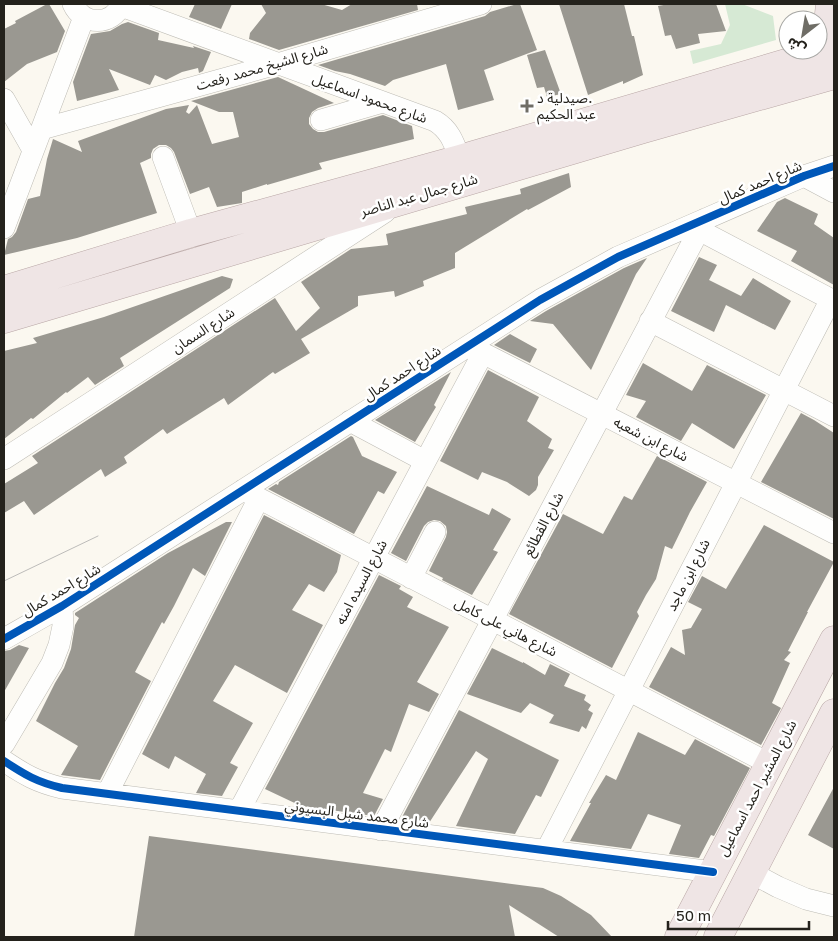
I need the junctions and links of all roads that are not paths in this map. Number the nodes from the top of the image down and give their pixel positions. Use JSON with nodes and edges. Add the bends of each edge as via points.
{"nodes":[{"id":1,"x":830,"y":4,"type":"edge"},
{"id":2,"x":121,"y":5,"type":"edge"},
{"id":3,"x":471,"y":5,"type":"edge"},
{"id":4,"x":79,"y":10,"type":"edge"},
{"id":5,"x":832,"y":58,"type":"edge"},
{"id":6,"x":277,"y":64,"type":"junction"},
{"id":7,"x":4,"y":99,"type":"edge"},
{"id":8,"x":383,"y":102,"type":"junction"},
{"id":9,"x":321,"y":120,"type":"dead end"},
{"id":10,"x":42,"y":128,"type":"junction"},
{"id":11,"x":34,"y":150,"type":"junction"},
{"id":12,"x":163,"y":157,"type":"dead end"},
{"id":13,"x":460,"y":159,"type":"junction"},
{"id":14,"x":834,"y":166,"type":"edge"},
{"id":15,"x":804,"y":176,"type":"junction"},
{"id":16,"x":834,"y":192,"type":"edge"},
{"id":17,"x":403,"y":200,"type":"junction"},
{"id":18,"x":702,"y":225,"type":"junction"},
{"id":19,"x":4,"y":228,"type":"edge"},
{"id":20,"x":191,"y":233,"type":"junction"},
{"id":21,"x":4,"y":290,"type":"edge"},
{"id":22,"x":832,"y":300,"type":"edge"},
{"id":23,"x":4,"y":318,"type":"edge"},
{"id":24,"x":650,"y":322,"type":"junction"},
{"id":25,"x":476,"y":349,"type":"junction"},
{"id":26,"x":784,"y":390,"type":"junction"},
{"id":27,"x":601,"y":414,"type":"junction"},
{"id":28,"x":834,"y":416,"type":"edge"},
{"id":29,"x":350,"y":421,"type":"junction"},
{"id":30,"x":4,"y":459,"type":"edge"},
{"id":31,"x":425,"y":461,"type":"junction"},
{"id":32,"x":736,"y":483,"type":"junction"},
{"id":33,"x":251,"y":494,"type":"junction"},
{"id":34,"x":436,"y":532,"type":"dead end"},
{"id":35,"x":834,"y":533,"type":"edge"},
{"id":36,"x":374,"y":558,"type":"junction"},
{"id":37,"x":412,"y":578,"type":"junction"},
{"id":38,"x":62,"y":606,"type":"junction"},
{"id":39,"x":492,"y":620,"type":"junction"},
{"id":40,"x":4,"y":639,"type":"edge"},
{"id":41,"x":834,"y":640,"type":"edge"},
{"id":42,"x":629,"y":691,"type":"junction"},
{"id":43,"x":834,"y":713,"type":"edge"},
{"id":44,"x":4,"y":744,"type":"edge"},
{"id":45,"x":4,"y":761,"type":"edge"},
{"id":46,"x":770,"y":764,"type":"junction"},
{"id":47,"x":107,"y":794,"type":"junction"},
{"id":48,"x":239,"y":811,"type":"junction"},
{"id":49,"x":381,"y":830,"type":"junction"},
{"id":50,"x":546,"y":851,"type":"junction"},
{"id":51,"x":713,"y":872,"type":"junction"},
{"id":52,"x":752,"y":873,"type":"junction"},
{"id":53,"x":834,"y":906,"type":"edge"},
{"id":54,"x":679,"y":937,"type":"edge"},
{"id":55,"x":718,"y":937,"type":"edge"}],
"edges":[{"from":1,"to":5,"type":"main road","via":[[828,24]]},
{"from":2,"to":4,"type":"street","via":[[112,17],[98,21],[91,20]]},
{"from":2,"to":6,"type":"street","name":"شارع محمود اسماعيل"},
{"from":3,"to":6,"type":"street","name":"شارع الشيخ محمد رفعت"},
{"from":4,"to":10,"type":"street"},
{"from":5,"to":13,"type":"main road","name":"شارع جمال عبد الناصر"},
{"from":5,"to":17,"type":"main road","name":"شارع جمال عبد الناصر","via":[[643,129]]},
{"from":6,"to":8,"type":"street","name":"شارع محمود اسماعيل"},
{"from":6,"to":10,"type":"street","name":"شارع الشيخ محمد رفعت"},
{"from":7,"to":11,"type":"street"},
{"from":8,"to":9,"type":"street"},
{"from":8,"to":13,"type":"street","name":"شارع محمود اسماعيل","via":[[442,125]]},
{"from":10,"to":11,"type":"street"},
{"from":11,"to":19,"type":"street"},
{"from":12,"to":20,"type":"street"},
{"from":13,"to":20,"type":"main road","name":"شارع جمال عبد الناصر"},
{"from":14,"to":15,"type":"street","name":"شارع احمد كمال"},
{"from":15,"to":16,"type":"street"},
{"from":15,"to":18,"type":"street","name":"شارع احمد كمال"},
{"from":17,"to":23,"type":"main road","name":"شارع جمال عبد الناصر"},
{"from":17,"to":30,"type":"street","name":"شارع السمان"},
{"from":18,"to":22,"type":"street"},
{"from":18,"to":24,"type":"street","name":"شارع القطائع"},
{"from":18,"to":25,"type":"street","name":"شارع احمد كمال","via":[[618,257],[540,300]]},
{"from":20,"to":21,"type":"main road","name":"شارع جمال عبد الناصر"},
{"from":22,"to":26,"type":"street","name":"شارع ابن ماجد"},
{"from":24,"to":26,"type":"street"},
{"from":24,"to":27,"type":"street","name":"شارع القطائع"},
{"from":25,"to":27,"type":"street","name":"شارع ابن شعبه"},
{"from":25,"to":29,"type":"street","name":"شارع احمد كمال"},
{"from":25,"to":31,"type":"street","name":"شارع السيده امنه"},
{"from":26,"to":28,"type":"street"},
{"from":26,"to":32,"type":"street","name":"شارع ابن ماجد"},
{"from":27,"to":32,"type":"street","name":"شارع ابن شعبه"},
{"from":27,"to":39,"type":"street","name":"شارع القطائع"},
{"from":29,"to":31,"type":"street"},
{"from":29,"to":33,"type":"street","name":"شارع احمد كمال"},
{"from":31,"to":36,"type":"street","name":"شارع السيده امنه"},
{"from":32,"to":35,"type":"street","name":"شارع ابن شعبه"},
{"from":32,"to":42,"type":"street","name":"شارع ابن ماجد"},
{"from":33,"to":36,"type":"street","name":"شارع هاني على كامل"},
{"from":33,"to":38,"type":"street","name":"شارع احمد كمال"},
{"from":33,"to":47,"type":"street"},
{"from":34,"to":37,"type":"street"},
{"from":36,"to":37,"type":"street","name":"شارع هاني على كامل"},
{"from":36,"to":48,"type":"street","name":"شارع السيده امنه"},
{"from":37,"to":39,"type":"street","name":"شارع هاني على كامل"},
{"from":38,"to":40,"type":"street","name":"شارع احمد كمال"},
{"from":38,"to":44,"type":"street","via":[[63,626],[52,663]]},
{"from":39,"to":42,"type":"street","name":"شارع هاني على كامل"},
{"from":39,"to":49,"type":"street","name":"شارع القطائع"},
{"from":41,"to":46,"type":"main road","name":"شارع المشير احمد اسماعيل"},
{"from":42,"to":46,"type":"street","name":"شارع هاني على كامل"},
{"from":42,"to":50,"type":"street","name":"شارع ابن ماجد"},
{"from":43,"to":52,"type":"main road"},
{"from":45,"to":47,"type":"street","name":"شارع محمد شبل البسيوني","via":[[44,784]]},
{"from":46,"to":51,"type":"main road","name":"شارع المشير احمد اسماعيل"},
{"from":47,"to":48,"type":"street","name":"شارع محمد شبل البسيوني"},
{"from":48,"to":49,"type":"street","name":"شارع محمد شبل البسيوني"},
{"from":49,"to":50,"type":"street","name":"شارع محمد شبل البسيوني"},
{"from":50,"to":51,"type":"street","name":"شارع محمد شبل البسيوني"},
{"from":51,"to":54,"type":"main road","name":"شارع المشير احمد اسماعيل"},
{"from":52,"to":53,"type":"street","via":[[796,895]]},
{"from":52,"to":55,"type":"main road"}]}
